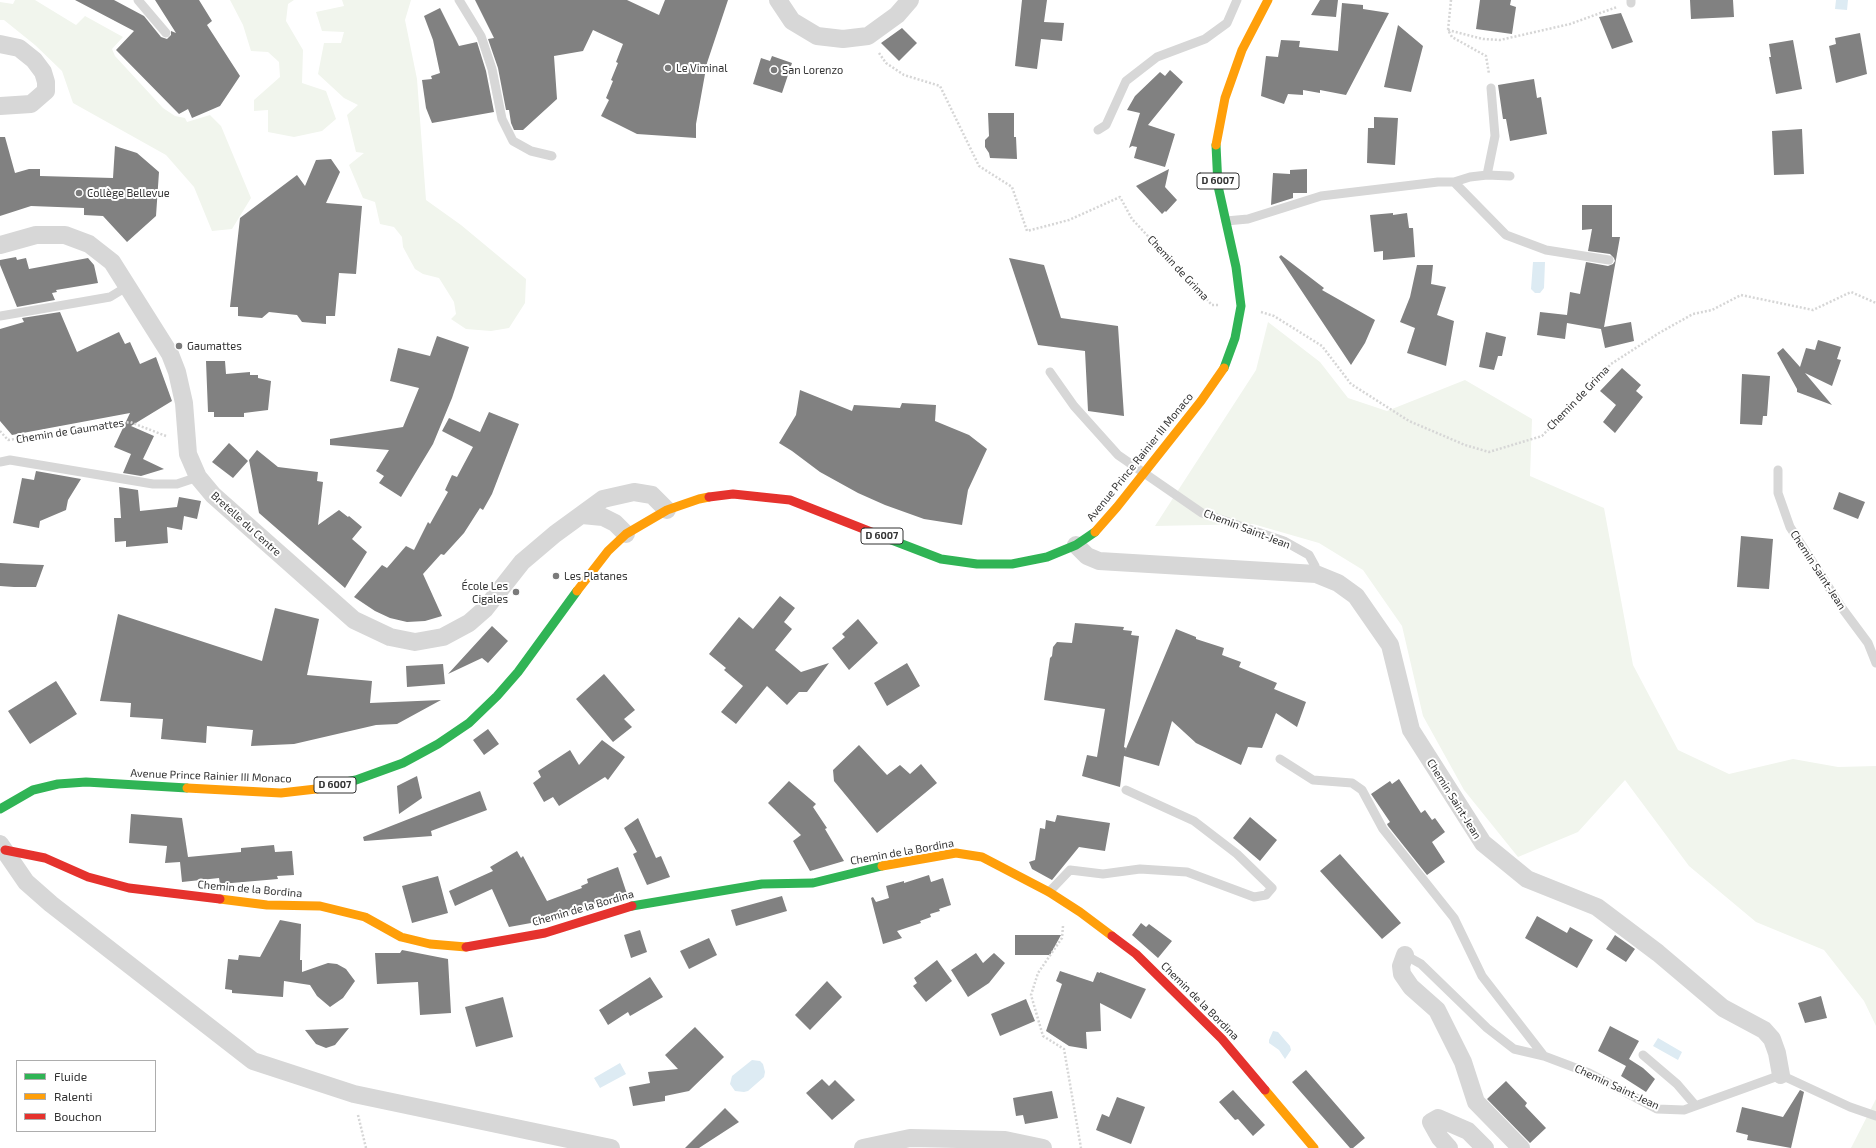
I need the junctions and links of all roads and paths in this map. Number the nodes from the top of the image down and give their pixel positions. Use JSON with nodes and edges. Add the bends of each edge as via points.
{"nodes":[{"id":1,"x":138,"y":0,"type":"edge"},
{"id":2,"x":459,"y":0,"type":"edge"},
{"id":3,"x":778,"y":0,"type":"edge"},
{"id":4,"x":910,"y":0,"type":"edge"},
{"id":5,"x":1237,"y":0,"type":"edge"},
{"id":6,"x":1268,"y":0,"type":"edge"},
{"id":7,"x":1451,"y":0,"type":"edge"},
{"id":8,"x":1631,"y":1,"type":"edge"},
{"id":9,"x":1448,"y":30,"type":"junction"},
{"id":10,"x":166,"y":33,"type":"dead end"},
{"id":11,"x":868,"y":36,"type":"junction"},
{"id":12,"x":0,"y":44,"type":"edge"},
{"id":13,"x":1491,"y":88,"type":"joint"},
{"id":14,"x":0,"y":106,"type":"edge"},
{"id":15,"x":1098,"y":130,"type":"dead end"},
{"id":16,"x":552,"y":156,"type":"dead end"},
{"id":17,"x":1487,"y":175,"type":"junction"},
{"id":18,"x":1510,"y":176,"type":"dead end"},
{"id":19,"x":1454,"y":182,"type":"junction"},
{"id":20,"x":1226,"y":221,"type":"junction"},
{"id":21,"x":0,"y":246,"type":"edge"},
{"id":22,"x":1609,"y":260,"type":"dead end"},
{"id":23,"x":128,"y":286,"type":"junction"},
{"id":24,"x":1876,"y":303,"type":"edge"},
{"id":25,"x":1241,"y":306,"type":"junction"},
{"id":26,"x":0,"y":316,"type":"edge"},
{"id":27,"x":1050,"y":372,"type":"dead end"},
{"id":28,"x":0,"y":431,"type":"edge"},
{"id":29,"x":187,"y":445,"type":"junction"},
{"id":30,"x":0,"y":462,"type":"edge"},
{"id":31,"x":1778,"y":470,"type":"dead end"},
{"id":32,"x":198,"y":477,"type":"junction"},
{"id":33,"x":667,"y":510,"type":"junction"},
{"id":34,"x":582,"y":516,"type":"junction"},
{"id":35,"x":626,"y":534,"type":"junction"},
{"id":36,"x":1076,"y":545,"type":"junction"},
{"id":37,"x":1316,"y":574,"type":"junction"},
{"id":38,"x":1876,"y":663,"type":"edge"},
{"id":39,"x":1280,"y":759,"type":"dead end"},
{"id":40,"x":1126,"y":790,"type":"dead end"},
{"id":41,"x":0,"y":810,"type":"edge"},
{"id":42,"x":2,"y":847,"type":"edge"},
{"id":43,"x":1049,"y":892,"type":"junction"},
{"id":44,"x":1059,"y":900,"type":"junction"},
{"id":45,"x":1405,"y":955,"type":"joint"},
{"id":46,"x":1643,"y":1055,"type":"dead end"},
{"id":47,"x":1544,"y":1056,"type":"junction"},
{"id":48,"x":1781,"y":1075,"type":"junction"},
{"id":49,"x":354,"y":1094,"type":"junction"},
{"id":50,"x":1695,"y":1105,"type":"junction"},
{"id":51,"x":1876,"y":1116,"type":"edge"},
{"id":52,"x":366,"y":1148,"type":"edge"},
{"id":53,"x":611,"y":1148,"type":"edge"},
{"id":54,"x":863,"y":1148,"type":"edge"},
{"id":55,"x":1043,"y":1148,"type":"edge"},
{"id":56,"x":1081,"y":1148,"type":"edge"},
{"id":57,"x":1314,"y":1148,"type":"edge"},
{"id":58,"x":1449,"y":1148,"type":"edge"},
{"id":59,"x":1485,"y":1148,"type":"edge"},
{"id":60,"x":1521,"y":1148,"type":"edge"}],
"edges":[{"from":1,"to":10,"type":"lane"},
{"from":2,"to":16,"type":"lane","via":[[481,36],[492,69],[502,119],[514,141],[531,151]]},
{"from":3,"to":11,"type":"street","via":[[792,21],[817,36],[843,39]]},
{"from":4,"to":11,"type":"street","via":[[897,14]]},
{"from":5,"to":15,"type":"lane","via":[[1227,23],[1206,39],[1157,57],[1126,81],[1106,125]]},
{"from":6,"to":20,"type":"main road","name":"Avenue Prince Rainier III Monaco","number":"D 6007","via":[[1242,50],[1225,98],[1216,141],[1218,186]]},
{"from":7,"to":9,"type":"path"},
{"from":8,"to":9,"type":"path","via":[[1570,24],[1500,40],[1483,39]]},
{"from":9,"to":13,"type":"path","via":[[1452,38],[1486,56]]},
{"from":11,"to":25,"type":"path","name":"Chemin de Grima","via":[[886,63],[904,76],[940,86],[979,166],[1012,187],[1027,230],[1069,220],[1120,197],[1132,219],[1212,305]]},
{"from":12,"to":14,"type":"street","via":[[19,48],[34,60],[43,72],[46,82],[46,91],[31,104]]},
{"from":13,"to":17,"type":"lane","via":[[1495,136]]},
{"from":17,"to":18,"type":"lane"},
{"from":17,"to":19,"type":"lane"},
{"from":19,"to":20,"type":"lane","via":[[1321,196],[1248,219]]},
{"from":19,"to":22,"type":"lane","via":[[1506,235],[1546,250]]},
{"from":20,"to":25,"type":"main road","name":"Avenue Prince Rainier III Monaco","number":"D 6007"},
{"from":21,"to":23,"type":"street","name":"Bretelle du Centre","via":[[36,235],[65,235],[89,244],[112,262]]},
{"from":23,"to":26,"type":"lane","via":[[110,297]]},
{"from":23,"to":29,"type":"street","name":"Bretelle du Centre","via":[[170,354],[177,372],[184,403]]},
{"from":24,"to":25,"type":"path","name":"Chemin de Grima","via":[[1851,292],[1813,310],[1741,295],[1712,310],[1693,314],[1611,364],[1542,436],[1489,452],[1465,445],[1409,421],[1351,384],[1322,346],[1274,316]]},
{"from":25,"to":36,"type":"main road","name":"Avenue Prince Rainier III Monaco","number":"D 6007","bridge":true,"via":[[1236,338],[1224,368],[1117,507],[1095,532]]},
{"from":27,"to":37,"type":"lane","name":"Chemin Saint-Jean","via":[[1074,406],[1118,454],[1202,513],[1284,541],[1309,554]]},
{"from":28,"to":29,"type":"path","name":"Chemin de Gaumattes","via":[[8,440],[130,422]]},
{"from":29,"to":32,"type":"street","name":"Bretelle du Centre"},
{"from":30,"to":32,"type":"lane","via":[[10,460],[153,484],[177,484]]},
{"from":31,"to":38,"type":"lane","name":"Chemin Saint-Jean","via":[[1778,493],[1790,527],[1842,608],[1868,643]]},
{"from":32,"to":34,"type":"street","name":"Bretelle du Centre","via":[[212,495],[354,620],[390,637],[415,642],[443,637],[469,623],[485,609],[522,562],[555,534]]},
{"from":33,"to":34,"type":"street","name":"Bretelle du Centre","via":[[652,496],[634,492],[603,499]]},
{"from":33,"to":35,"type":"main road","name":"Avenue Prince Rainier III Monaco","number":"D 6007"},
{"from":33,"to":36,"type":"main road","name":"Avenue Prince Rainier III Monaco","number":"D 6007","via":[[699,499],[733,494],[790,500],[942,559],[977,564],[1012,564],[1047,557]]},
{"from":34,"to":35,"type":"street","via":[[603,517],[615,523]]},
{"from":35,"to":41,"type":"main road","name":"Avenue Prince Rainier III Monaco","number":"D 6007","via":[[590,573],[518,672],[497,696],[468,723],[438,744],[403,763],[356,780],[316,789],[281,793],[86,782],[58,784],[33,790]]},
{"from":36,"to":37,"type":"street","name":"Chemin Saint-Jean","via":[[1087,556],[1099,561]]},
{"from":37,"to":48,"type":"street","name":"Chemin Saint-Jean","via":[[1338,583],[1356,596],[1390,646],[1411,730],[1483,843],[1527,879],[1597,907],[1658,953],[1723,1008],[1764,1030],[1772,1040],[1777,1053]]},
{"from":39,"to":47,"type":"lane","via":[[1313,780],[1352,783],[1362,790],[1383,829],[1454,918],[1482,976]]},
{"from":40,"to":43,"type":"lane","via":[[1194,821],[1237,854],[1272,888],[1266,895],[1254,897],[1187,872],[1140,870],[1103,874],[1070,870]]},
{"from":42,"to":43,"type":"main road","name":"Chemin de la Bordina","via":[[45,858],[88,877],[129,888],[267,905],[320,906],[365,917],[402,937],[462,948],[545,933],[623,908],[660,900],[762,884],[813,883],[874,867],[956,852],[982,857]]},
{"from":42,"to":49,"type":"street","via":[[26,882],[51,904],[253,1061]]},
{"from":43,"to":44,"type":"main road","name":"Chemin de la Bordina"},
{"from":44,"to":56,"type":"path","via":[[1057,908],[1064,921],[1062,938],[1038,972],[1031,995],[1043,1036],[1064,1049]]},
{"from":44,"to":57,"type":"main road","name":"Chemin de la Bordina","via":[[1080,912],[1142,960],[1222,1038]]},
{"from":45,"to":47,"type":"lane","name":"Chemin Saint-Jean","via":[[1421,964],[1487,1028],[1514,1049]]},
{"from":45,"to":60,"type":"street","name":"Chemin Saint-Jean","via":[[1400,966],[1402,974],[1410,987],[1437,1010],[1463,1062],[1476,1102]]},
{"from":46,"to":50,"type":"lane","via":[[1677,1084]]},
{"from":47,"to":50,"type":"lane","name":"Chemin Saint-Jean","via":[[1589,1073],[1657,1109],[1684,1110]]},
{"from":48,"to":50,"type":"lane","name":"Chemin Saint-Jean"},
{"from":48,"to":51,"type":"lane","via":[[1850,1107]]},
{"from":49,"to":52,"type":"path"},
{"from":49,"to":53,"type":"street"},
{"from":54,"to":55,"type":"street","via":[[910,1138],[1005,1140]]},
{"from":58,"to":59,"type":"street","via":[[1431,1122],[1438,1118],[1468,1131]]}]}
